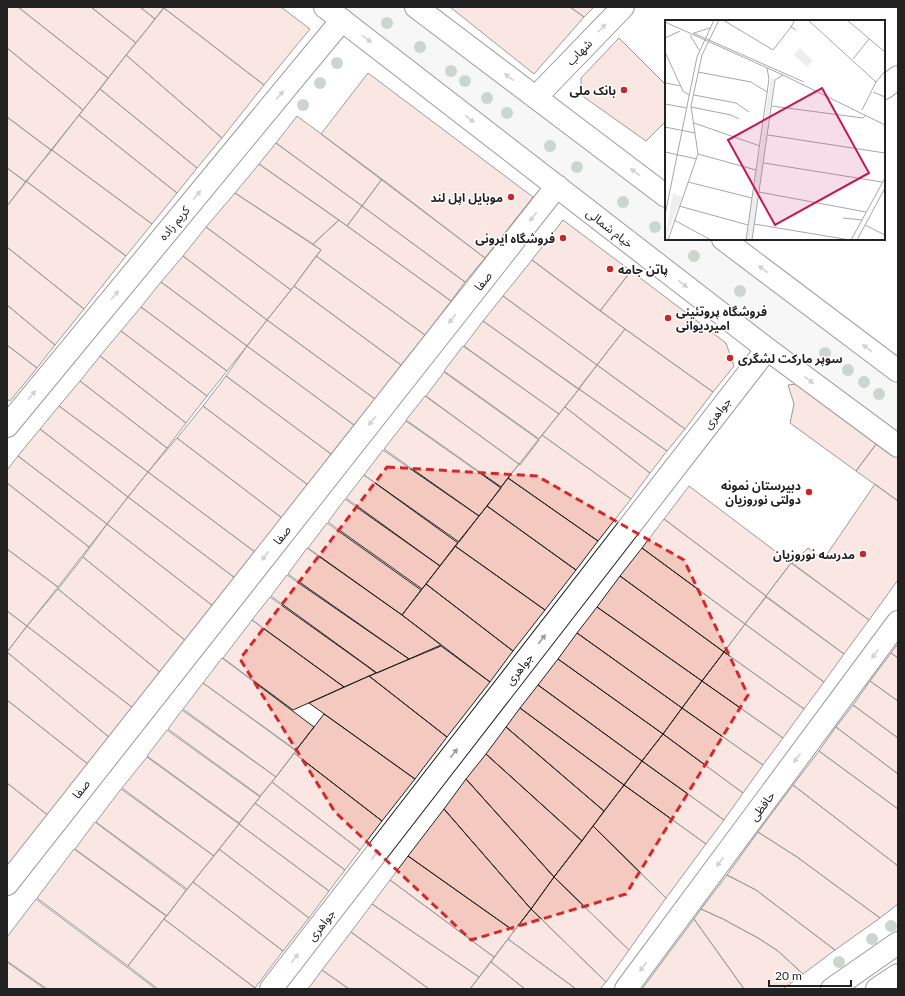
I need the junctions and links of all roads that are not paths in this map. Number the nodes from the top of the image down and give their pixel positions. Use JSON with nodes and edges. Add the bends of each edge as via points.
{"nodes":[{"id":1,"x":325,"y":7,"type":"edge"},
{"id":2,"x":416,"y":7,"type":"edge"},
{"id":3,"x":623,"y":7,"type":"edge"},
{"id":4,"x":342,"y":20,"type":"junction"},
{"id":5,"x":898,"y":77,"type":"edge"},
{"id":6,"x":885,"y":87,"type":"edge"},
{"id":7,"x":536,"y":97,"type":"junction"},
{"id":8,"x":557,"y":186,"type":"junction"},
{"id":9,"x":665,"y":195,"type":"edge"},
{"id":10,"x":724,"y":240,"type":"edge"},
{"id":11,"x":767,"y":349,"type":"junction"},
{"id":12,"x":898,"y":371,"type":"edge"},
{"id":13,"x":7,"y":426,"type":"edge"},
{"id":14,"x":898,"y":446,"type":"edge"},
{"id":15,"x":898,"y":622,"type":"edge"},
{"id":16,"x":7,"y":884,"type":"edge"},
{"id":17,"x":898,"y":943,"type":"edge"},
{"id":18,"x":898,"y":975,"type":"edge"},
{"id":19,"x":271,"y":989,"type":"edge"},
{"id":20,"x":626,"y":989,"type":"edge"},
{"id":21,"x":832,"y":989,"type":"edge"},
{"id":22,"x":877,"y":989,"type":"edge"}],
"edges":[{"from":1,"to":4,"type":"street","name":"خیام شمالی"},
{"from":7,"to":2,"type":"street","one_way":true},
{"from":7,"to":3,"type":"street","name":"شهاب","one_way":true},
{"from":4,"to":8,"type":"street","name":"خیام شمالی","one_way":true},
{"from":13,"to":4,"type":"street","name":"کریم زاده","one_way":true},
{"from":5,"to":6,"type":"street"},
{"from":9,"to":7,"type":"street","one_way":true},
{"from":8,"to":11,"type":"street","name":"خیام شمالی","one_way":true},
{"from":8,"to":16,"type":"street","name":"صفا","one_way":true},
{"from":12,"to":10,"type":"street","one_way":true},
{"from":11,"to":14,"type":"street","name":"خیام شمالی","one_way":true},
{"from":19,"to":11,"type":"street","name":"جواهری","one_way":true},
{"from":15,"to":20,"type":"street","name":"حافظی","one_way":true},
{"from":17,"to":21,"type":"street"},
{"from":18,"to":22,"type":"street"}]}
